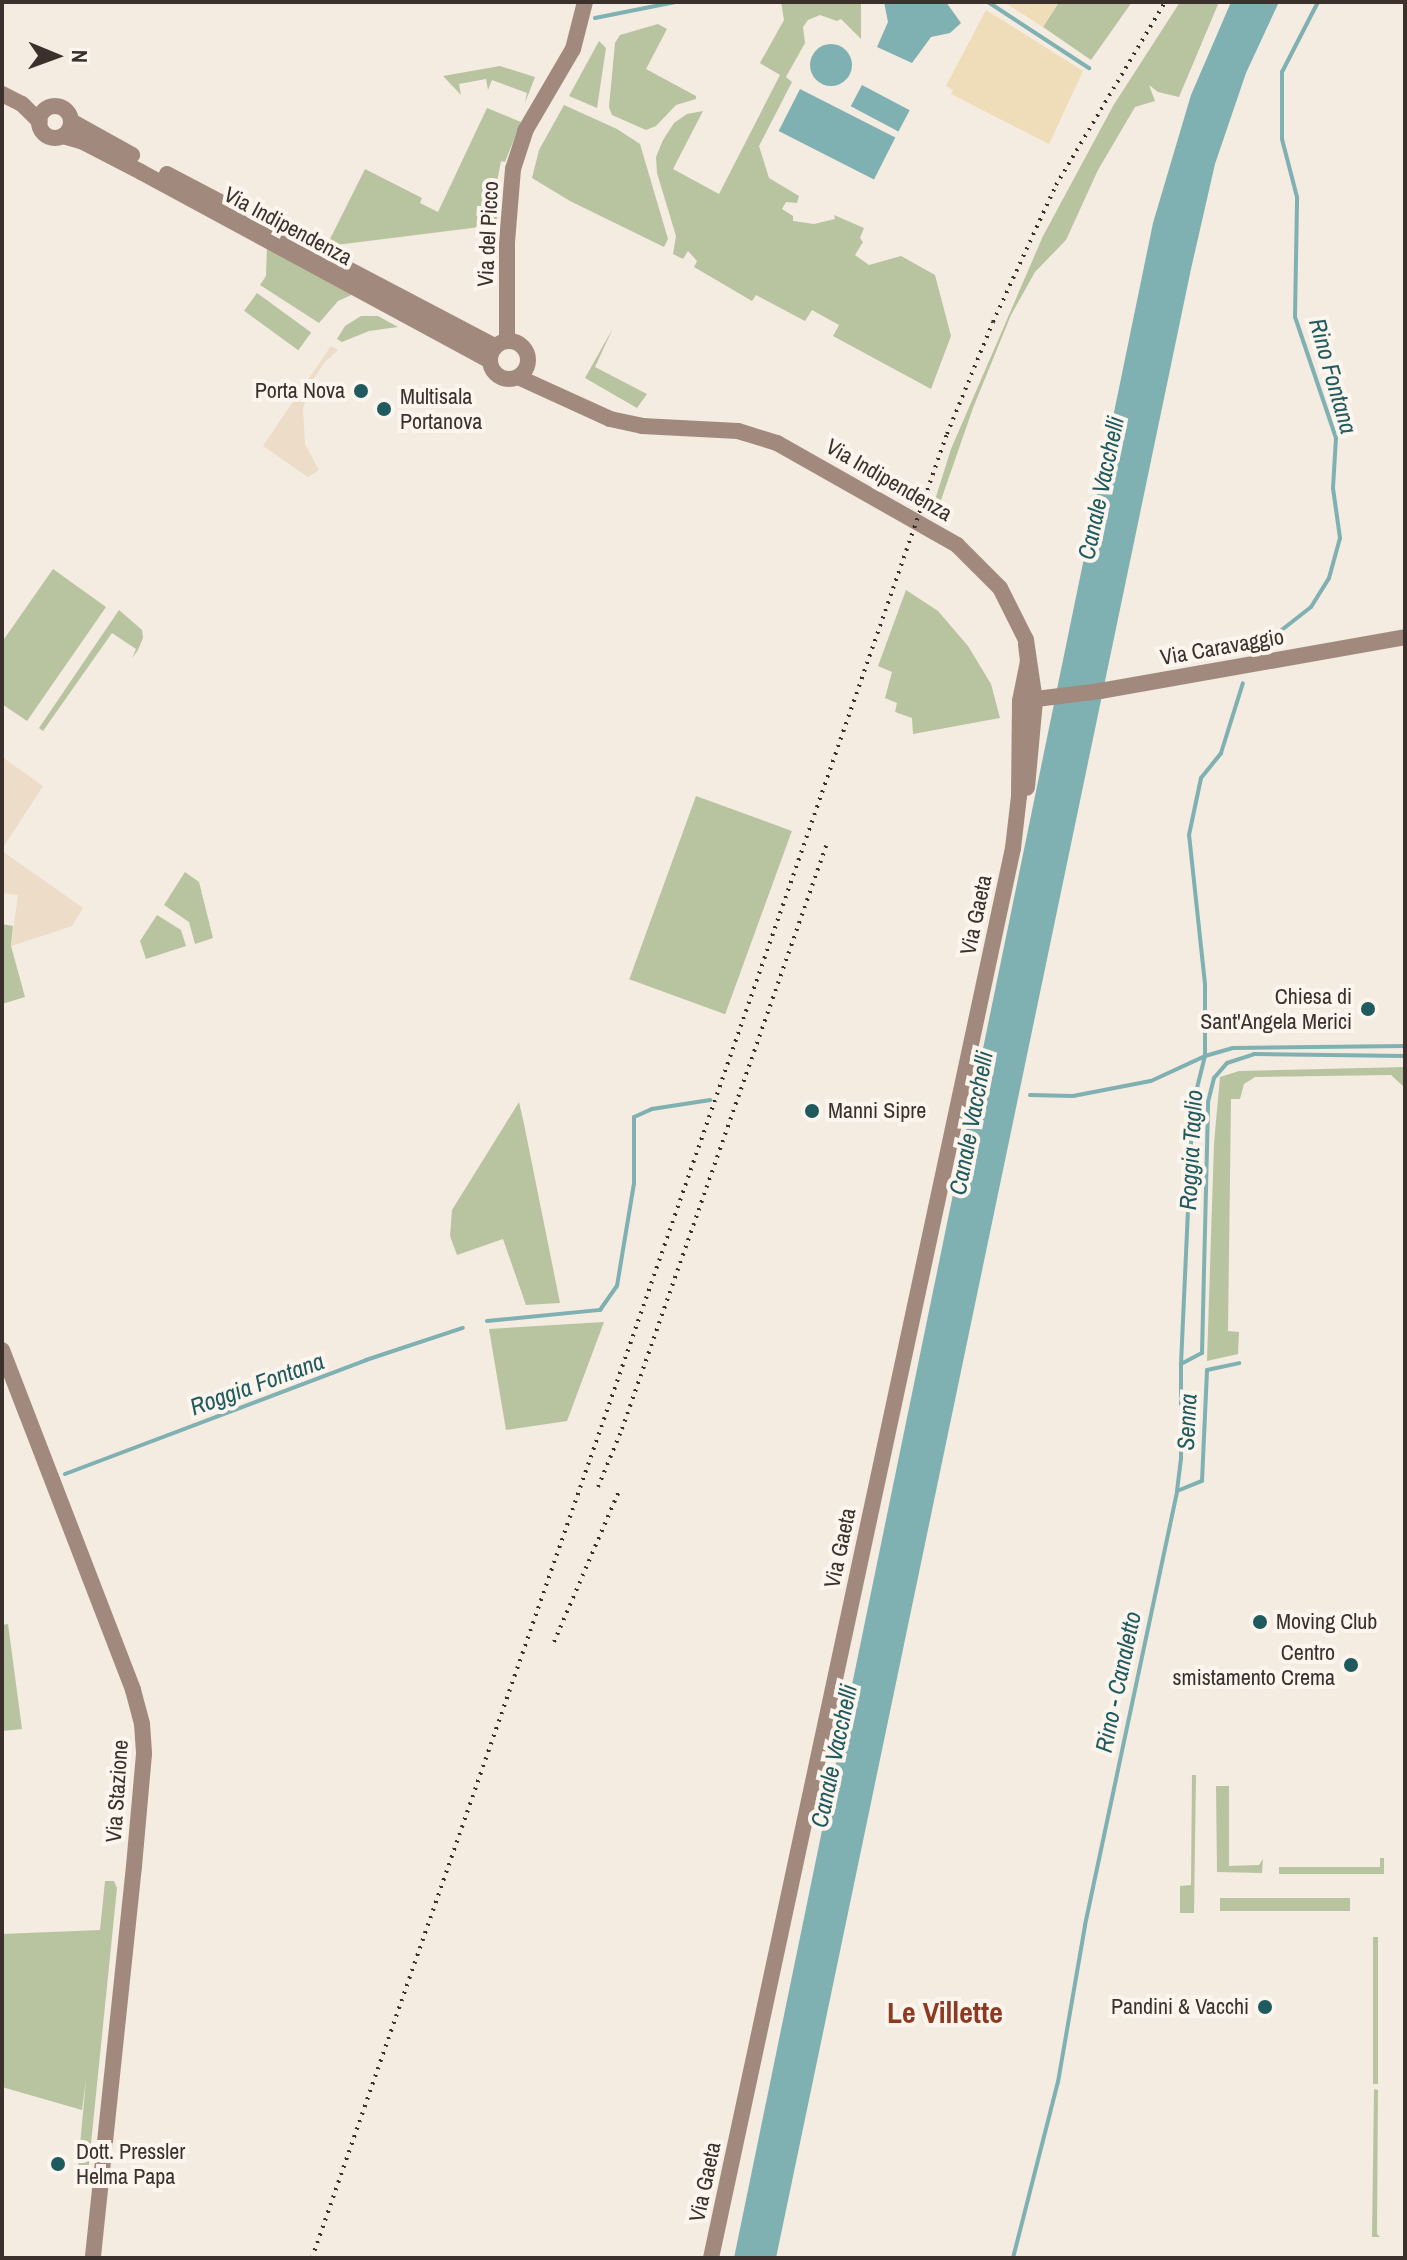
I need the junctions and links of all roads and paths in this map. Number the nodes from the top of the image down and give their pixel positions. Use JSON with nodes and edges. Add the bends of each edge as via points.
{"nodes":[{"id":1,"x":585,"y":2,"type":"edge"},
{"id":2,"x":2,"y":94,"type":"edge"},
{"id":3,"x":44,"y":115,"type":"junction"},
{"id":4,"x":67,"y":128,"type":"junction"},
{"id":5,"x":497,"y":349,"type":"junction"},
{"id":6,"x":528,"y":358,"type":"junction"},
{"id":7,"x":518,"y":377,"type":"junction"},
{"id":8,"x":631,"y":424,"type":"junction"},
{"id":9,"x":1405,"y":637,"type":"edge"},
{"id":10,"x":1035,"y":699,"type":"junction"},
{"id":11,"x":1013,"y":848,"type":"junction"},
{"id":12,"x":2,"y":1350,"type":"edge"},
{"id":13,"x":93,"y":2258,"type":"edge"},
{"id":14,"x":711,"y":2258,"type":"edge"}],
"edges":[{"from":1,"to":5,"type":"main road","name":"Via del Picco","via":[[573,49],[525,131],[513,169]]},
{"from":2,"to":3,"type":"main road"},
{"from":3,"to":4,"type":"main road","via":[[48,136]]},
{"from":3,"to":4,"type":"main road","via":[[61,106]]},
{"from":4,"to":5,"type":"main road","name":"Via Indipendenza"},
{"from":5,"to":6,"type":"main road","via":[[519,343]]},
{"from":5,"to":7,"type":"main road","via":[[497,376]]},
{"from":6,"to":7,"type":"main road"},
{"from":6,"to":8,"type":"main road","name":"Via Indipendenza","via":[[542,374]]},
{"from":7,"to":8,"type":"main road","name":"Via Indipendenza"},
{"from":8,"to":10,"type":"main road","name":"Via Indipendenza","via":[[738,431],[795,451],[943,536],[1000,588],[1020,623]]},
{"from":9,"to":10,"type":"main road","name":"Via Caravaggio"},
{"from":10,"to":11,"type":"main road","name":"Via Gaeta"},
{"from":10,"to":11,"type":"main road","name":"Via Gaeta","via":[[1028,784]]},
{"from":11,"to":14,"type":"main road","name":"Via Gaeta"},
{"from":12,"to":13,"type":"main road","name":"Via Stazione","via":[[142,1724],[134,1866]]}]}
